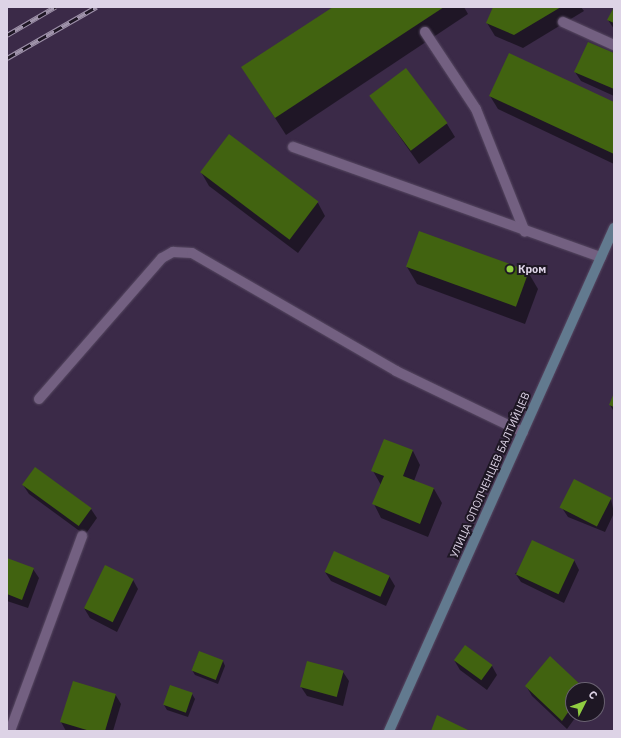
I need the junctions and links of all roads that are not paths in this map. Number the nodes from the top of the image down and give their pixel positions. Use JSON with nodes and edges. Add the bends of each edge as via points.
{"nodes":[{"id":1,"x":563,"y":22,"type":"dead end"},
{"id":2,"x":425,"y":32,"type":"dead end"},
{"id":3,"x":614,"y":45,"type":"edge"},
{"id":4,"x":293,"y":147,"type":"dead end"},
{"id":5,"x":614,"y":228,"type":"edge"},
{"id":6,"x":525,"y":232,"type":"junction"},
{"id":7,"x":601,"y":257,"type":"junction"},
{"id":8,"x":39,"y":399,"type":"dead end"},
{"id":9,"x":523,"y":432,"type":"junction"},
{"id":10,"x":82,"y":536,"type":"dead end"},
{"id":11,"x":10,"y":731,"type":"edge"},
{"id":12,"x":389,"y":731,"type":"edge"}],
"edges":[{"from":1,"to":3,"type":"street"},
{"from":2,"to":6,"type":"street","via":[[476,110]]},
{"from":4,"to":6,"type":"street"},
{"from":5,"to":7,"type":"main road","name":"УЛИЦА ОПОЛЧЕНЦЕВ БАЛТИЙЦЕВ"},
{"from":6,"to":7,"type":"street"},
{"from":7,"to":9,"type":"main road","name":"УЛИЦА ОПОЛЧЕНЦЕВ БАЛТИЙЦЕВ"},
{"from":8,"to":9,"type":"street","via":[[162,258],[173,252],[192,253],[396,371]]},
{"from":9,"to":12,"type":"main road","name":"УЛИЦА ОПОЛЧЕНЦЕВ БАЛТИЙЦЕВ"},
{"from":10,"to":11,"type":"street"}]}
